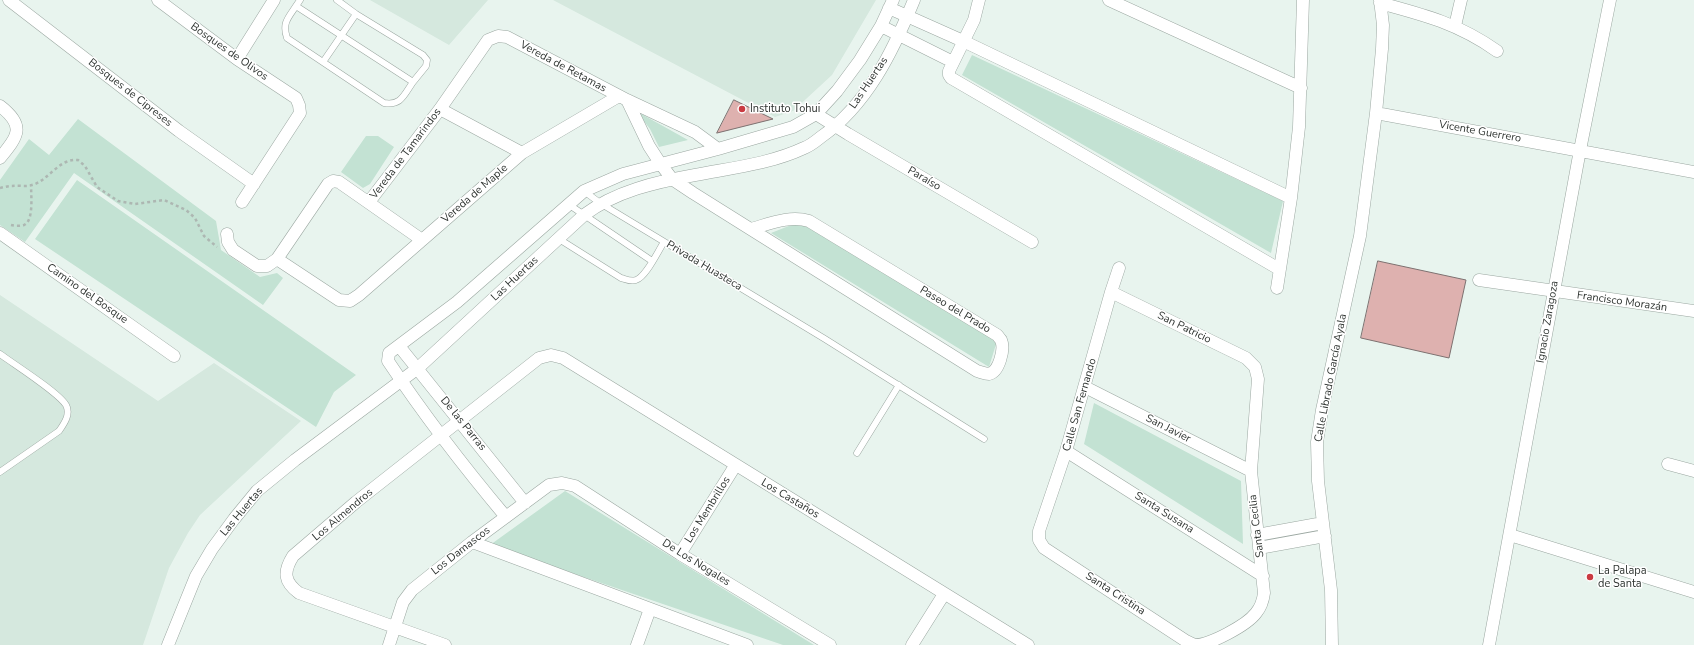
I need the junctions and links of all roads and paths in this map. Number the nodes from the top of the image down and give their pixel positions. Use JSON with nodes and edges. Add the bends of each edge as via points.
{"nodes":[{"id":1,"x":159,"y":0,"type":"edge"},
{"id":2,"x":274,"y":0,"type":"edge"},
{"id":3,"x":300,"y":0,"type":"edge"},
{"id":4,"x":337,"y":0,"type":"edge"},
{"id":5,"x":914,"y":0,"type":"edge"},
{"id":6,"x":980,"y":0,"type":"edge"},
{"id":7,"x":1109,"y":0,"type":"edge"},
{"id":8,"x":1303,"y":0,"type":"edge"},
{"id":9,"x":1461,"y":0,"type":"edge"},
{"id":10,"x":1610,"y":0,"type":"edge"},
{"id":11,"x":13,"y":1,"type":"edge"},
{"id":12,"x":1380,"y":1,"type":"edge"},
{"id":13,"x":891,"y":4,"type":"edge"},
{"id":14,"x":296,"y":6,"type":"junction"},
{"id":15,"x":356,"y":14,"type":"junction"},
{"id":16,"x":907,"y":16,"type":"junction"},
{"id":17,"x":881,"y":26,"type":"junction"},
{"id":18,"x":1455,"y":26,"type":"junction"},
{"id":19,"x":342,"y":35,"type":"junction"},
{"id":20,"x":498,"y":36,"type":"joint"},
{"id":21,"x":898,"y":36,"type":"junction"},
{"id":22,"x":963,"y":41,"type":"junction"},
{"id":23,"x":1497,"y":51,"type":"dead end"},
{"id":24,"x":237,"y":59,"type":"junction"},
{"id":25,"x":323,"y":62,"type":"junction"},
{"id":26,"x":953,"y":62,"type":"junction"},
{"id":27,"x":413,"y":82,"type":"junction"},
{"id":28,"x":1301,"y":88,"type":"junction"},
{"id":29,"x":623,"y":98,"type":"junction"},
{"id":30,"x":0,"y":106,"type":"edge"},
{"id":31,"x":440,"y":109,"type":"junction"},
{"id":32,"x":1376,"y":113,"type":"junction"},
{"id":33,"x":816,"y":114,"type":"junction"},
{"id":34,"x":836,"y":127,"type":"junction"},
{"id":35,"x":718,"y":149,"type":"junction"},
{"id":36,"x":1580,"y":150,"type":"junction"},
{"id":37,"x":522,"y":153,"type":"junction"},
{"id":38,"x":0,"y":158,"type":"edge"},
{"id":39,"x":660,"y":163,"type":"junction"},
{"id":40,"x":1694,"y":172,"type":"edge"},
{"id":41,"x":672,"y":179,"type":"junction"},
{"id":42,"x":254,"y":184,"type":"junction"},
{"id":43,"x":31,"y":185,"type":"junction"},
{"id":44,"x":0,"y":188,"type":"edge"},
{"id":45,"x":584,"y":191,"type":"junction"},
{"id":46,"x":1291,"y":198,"type":"junction"},
{"id":47,"x":242,"y":202,"type":"dead end"},
{"id":48,"x":369,"y":202,"type":"junction"},
{"id":49,"x":600,"y":203,"type":"junction"},
{"id":50,"x":568,"y":204,"type":"junction"},
{"id":51,"x":584,"y":215,"type":"junction"},
{"id":52,"x":3,"y":229,"type":"edge"},
{"id":53,"x":751,"y":229,"type":"junction"},
{"id":54,"x":227,"y":234,"type":"dead end"},
{"id":55,"x":559,"y":238,"type":"junction"},
{"id":56,"x":422,"y":240,"type":"junction"},
{"id":57,"x":664,"y":242,"type":"junction"},
{"id":58,"x":1032,"y":242,"type":"dead end"},
{"id":59,"x":233,"y":250,"type":"junction"},
{"id":60,"x":277,"y":259,"type":"junction"},
{"id":61,"x":652,"y":261,"type":"junction"},
{"id":62,"x":1119,"y":268,"type":"dead end"},
{"id":63,"x":1280,"y":269,"type":"junction"},
{"id":64,"x":1479,"y":280,"type":"dead end"},
{"id":65,"x":1277,"y":288,"type":"dead end"},
{"id":66,"x":1111,"y":292,"type":"junction"},
{"id":67,"x":1554,"y":292,"type":"junction"},
{"id":68,"x":1694,"y":311,"type":"edge"},
{"id":69,"x":399,"y":346,"type":"junction"},
{"id":70,"x":0,"y":354,"type":"edge"},
{"id":71,"x":551,"y":355,"type":"joint"},
{"id":72,"x":174,"y":356,"type":"dead end"},
{"id":73,"x":388,"y":361,"type":"joint"},
{"id":74,"x":1255,"y":367,"type":"joint"},
{"id":75,"x":418,"y":368,"type":"junction"},
{"id":76,"x":402,"y":382,"type":"junction"},
{"id":77,"x":899,"y":385,"type":"junction"},
{"id":78,"x":1085,"y":387,"type":"junction"},
{"id":79,"x":461,"y":421,"type":"junction"},
{"id":80,"x":442,"y":435,"type":"junction"},
{"id":81,"x":984,"y":439,"type":"dead end"},
{"id":82,"x":1066,"y":451,"type":"junction"},
{"id":83,"x":857,"y":453,"type":"dead end"},
{"id":84,"x":1668,"y":464,"type":"dead end"},
{"id":85,"x":735,"y":466,"type":"junction"},
{"id":86,"x":0,"y":471,"type":"edge"},
{"id":87,"x":1250,"y":471,"type":"junction"},
{"id":88,"x":1694,"y":471,"type":"edge"},
{"id":89,"x":562,"y":483,"type":"joint"},
{"id":90,"x":525,"y":503,"type":"junction"},
{"id":91,"x":506,"y":517,"type":"junction"},
{"id":92,"x":1323,"y":523,"type":"junction"},
{"id":93,"x":1257,"y":535,"type":"junction"},
{"id":94,"x":1510,"y":535,"type":"junction"},
{"id":95,"x":1325,"y":536,"type":"junction"},
{"id":96,"x":1039,"y":540,"type":"joint"},
{"id":97,"x":472,"y":542,"type":"junction"},
{"id":98,"x":1259,"y":548,"type":"junction"},
{"id":99,"x":680,"y":554,"type":"junction"},
{"id":100,"x":1262,"y":576,"type":"junction"},
{"id":101,"x":1694,"y":592,"type":"edge"},
{"id":102,"x":944,"y":594,"type":"junction"},
{"id":103,"x":650,"y":609,"type":"junction"},
{"id":104,"x":394,"y":626,"type":"junction"},
{"id":105,"x":168,"y":645,"type":"edge"},
{"id":106,"x":388,"y":645,"type":"edge"},
{"id":107,"x":445,"y":645,"type":"edge"},
{"id":108,"x":637,"y":645,"type":"edge"},
{"id":109,"x":747,"y":645,"type":"edge"},
{"id":110,"x":830,"y":645,"type":"edge"},
{"id":111,"x":912,"y":645,"type":"edge"},
{"id":112,"x":1028,"y":645,"type":"edge"},
{"id":113,"x":1195,"y":645,"type":"edge"},
{"id":114,"x":1332,"y":645,"type":"edge"},
{"id":115,"x":1489,"y":645,"type":"edge"}],
"edges":[{"from":1,"to":24,"type":"street","name":"Bosques de Olivos"},
{"from":2,"to":24,"type":"street"},
{"from":3,"to":14,"type":"lane"},
{"from":4,"to":15,"type":"lane"},
{"from":5,"to":16,"type":"street","name":"Las Huertas"},
{"from":6,"to":22,"type":"street","via":[[974,20]]},
{"from":7,"to":28,"type":"street"},
{"from":8,"to":28,"type":"street"},
{"from":9,"to":18,"type":"street"},
{"from":10,"to":36,"type":"street","name":"Ignacio Zaragoza"},
{"from":11,"to":42,"type":"street","name":"Bosques de Cipreses","via":[[179,131]]},
{"from":12,"to":18,"type":"street"},
{"from":12,"to":32,"type":"street","via":[[1383,25]]},
{"from":13,"to":16,"type":"street"},
{"from":13,"to":17,"type":"street","name":"Las Huertas"},
{"from":14,"to":19,"type":"lane"},
{"from":14,"to":25,"type":"lane","via":[[286,21],[284,29],[287,38]]},
{"from":15,"to":19,"type":"lane"},
{"from":15,"to":27,"type":"lane","via":[[423,55],[427,60],[426,66]]},
{"from":16,"to":21,"type":"street","name":"Las Huertas"},
{"from":16,"to":22,"type":"street"},
{"from":17,"to":21,"type":"street"},
{"from":17,"to":33,"type":"street","name":"Las Huertas","via":[[860,60]]},
{"from":18,"to":23,"type":"street"},
{"from":19,"to":25,"type":"lane"},
{"from":19,"to":27,"type":"lane"},
{"from":20,"to":29,"type":"street","name":"Vereda de Retamas","via":[[507,37]]},
{"from":20,"to":31,"type":"street","name":"Vereda de Tamarindos","via":[[488,40]]},
{"from":21,"to":26,"type":"street"},
{"from":21,"to":34,"type":"street","name":"Las Huertas","via":[[882,67],[855,106]]},
{"from":22,"to":26,"type":"street"},
{"from":22,"to":46,"type":"street"},
{"from":24,"to":42,"type":"street","name":"Bosques de Olivos","via":[[296,98],[299,105],[300,113]]},
{"from":25,"to":27,"type":"lane","via":[[384,103],[392,104],[399,101]]},
{"from":26,"to":63,"type":"street","via":[[949,71],[951,78]]},
{"from":28,"to":46,"type":"street"},
{"from":29,"to":35,"type":"street","name":"Vereda de Retamas","via":[[695,132]]},
{"from":29,"to":37,"type":"street","name":"Vereda de Maple"},
{"from":29,"to":39,"type":"street"},
{"from":30,"to":38,"type":"street","via":[[15,120],[17,128],[12,143]]},
{"from":31,"to":37,"type":"street"},
{"from":31,"to":48,"type":"street","name":"Vereda de Tamarindos"},
{"from":32,"to":36,"type":"street","name":"Vicente Guerrero"},
{"from":32,"to":92,"type":"street","name":"Calle Librado García Ayala","via":[[1360,236],[1317,442]]},
{"from":33,"to":34,"type":"street","name":"Paraíso"},
{"from":33,"to":35,"type":"street","name":"Las Huertas","via":[[793,127]]},
{"from":34,"to":41,"type":"street","name":"Las Huertas","via":[[805,148],[778,158]]},
{"from":34,"to":58,"type":"street","name":"Paraíso"},
{"from":35,"to":39,"type":"street","name":"Las Huertas"},
{"from":36,"to":40,"type":"street","name":"Vicente Guerrero"},
{"from":36,"to":67,"type":"street","name":"Ignacio Zaragoza"},
{"from":37,"to":56,"type":"street","name":"Vereda de Maple"},
{"from":39,"to":41,"type":"street","name":"Paseo del Prado"},
{"from":39,"to":45,"type":"street","name":"Las Huertas","via":[[622,174]]},
{"from":41,"to":49,"type":"street","name":"Las Huertas","via":[[631,190]]},
{"from":41,"to":53,"type":"street","name":"Paseo del Prado"},
{"from":42,"to":47,"type":"street"},
{"from":43,"to":44,"type":"path"},
{"from":43,"to":52,"type":"path","via":[[31,215],[28,221],[24,225]]},
{"from":43,"to":59,"type":"path","via":[[70,160],[78,160],[85,166],[98,187],[111,198],[135,204],[169,201],[195,218],[204,236],[212,244]]},
{"from":45,"to":49,"type":"lane","name":"Privada Huasteca"},
{"from":45,"to":50,"type":"street","name":"Las Huertas"},
{"from":46,"to":63,"type":"street"},
{"from":48,"to":56,"type":"street"},
{"from":48,"to":60,"type":"street","name":"Vereda de Tamarindos","via":[[338,182],[328,184]]},
{"from":49,"to":51,"type":"street","name":"Las Huertas"},
{"from":49,"to":57,"type":"lane","name":"Privada Huasteca"},
{"from":50,"to":51,"type":"lane"},
{"from":50,"to":69,"type":"street","name":"Las Huertas","via":[[458,302]]},
{"from":51,"to":55,"type":"street","name":"Las Huertas"},
{"from":51,"to":61,"type":"lane"},
{"from":52,"to":72,"type":"street","name":"Camino del Bosque"},
{"from":53,"to":53,"type":"street","name":"Paseo del Prado","via":[[977,370],[990,374],[998,366],[1002,346],[998,335],[809,221],[792,219]]},
{"from":54,"to":59,"type":"street"},
{"from":55,"to":61,"type":"lane","via":[[620,278],[629,281],[643,276]]},
{"from":55,"to":75,"type":"street","name":"Las Huertas"},
{"from":56,"to":60,"type":"street","name":"Vereda de Maple","via":[[359,296],[350,301],[339,300]]},
{"from":57,"to":61,"type":"lane"},
{"from":57,"to":77,"type":"lane","name":"Privada Huasteca"},
{"from":59,"to":60,"type":"street","via":[[257,266],[267,266]]},
{"from":62,"to":66,"type":"street","name":"Calle San Fernando"},
{"from":63,"to":65,"type":"street"},
{"from":64,"to":67,"type":"street","name":"Francisco Morazán"},
{"from":66,"to":74,"type":"street","name":"San Patricio","via":[[1246,358]]},
{"from":66,"to":78,"type":"street","name":"Calle San Fernando"},
{"from":67,"to":68,"type":"street","name":"Francisco Morazán"},
{"from":67,"to":94,"type":"street","name":"Ignacio Zaragoza"},
{"from":69,"to":73,"type":"street","name":"Las Huertas","via":[[389,353]]},
{"from":69,"to":75,"type":"street","name":"De las Parras"},
{"from":70,"to":86,"type":"lane","via":[[53,392],[66,406],[68,415],[59,431]]},
{"from":71,"to":79,"type":"street","name":"Los Almendros","via":[[539,358]]},
{"from":71,"to":85,"type":"street","name":"Los Castaños","via":[[563,358]]},
{"from":73,"to":76,"type":"street","name":"De las Parras"},
{"from":74,"to":87,"type":"street","name":"Santa Cecilia","via":[[1258,379]]},
{"from":75,"to":76,"type":"street","name":"Las Huertas"},
{"from":75,"to":79,"type":"street","name":"De las Parras"},
{"from":76,"to":80,"type":"street","name":"De las Parras"},
{"from":76,"to":105,"type":"street","name":"Las Huertas","via":[[257,491],[234,518],[196,576]]},
{"from":77,"to":81,"type":"lane","name":"Privada Huasteca"},
{"from":77,"to":83,"type":"lane"},
{"from":78,"to":82,"type":"street","name":"Calle San Fernando"},
{"from":78,"to":87,"type":"street","name":"San Javier"},
{"from":79,"to":80,"type":"street","name":"Los Almendros"},
{"from":79,"to":90,"type":"street","name":"De las Parras"},
{"from":80,"to":91,"type":"street","name":"De las Parras"},
{"from":80,"to":104,"type":"street","name":"Los Almendros","via":[[356,502],[293,556],[288,565],[286,575],[290,587],[299,593]]},
{"from":82,"to":96,"type":"street","name":"Calle San Fernando","via":[[1038,531]]},
{"from":82,"to":100,"type":"street","name":"Santa Susana"},
{"from":84,"to":88,"type":"street"},
{"from":85,"to":99,"type":"street","name":"Los Membrillos"},
{"from":85,"to":102,"type":"street","name":"Los Castaños"},
{"from":87,"to":93,"type":"street","name":"Santa Cecilia"},
{"from":89,"to":90,"type":"street","name":"Los Damascos","via":[[550,485]]},
{"from":89,"to":99,"type":"street","name":"De Los Nogales","via":[[575,486]]},
{"from":90,"to":91,"type":"street","name":"Los Damascos"},
{"from":91,"to":97,"type":"street","name":"Los Damascos"},
{"from":92,"to":93,"type":"street"},
{"from":92,"to":95,"type":"street","name":"Calle Librado García Ayala"},
{"from":93,"to":98,"type":"street","name":"Santa Cecilia"},
{"from":94,"to":101,"type":"street"},
{"from":94,"to":115,"type":"street","name":"Ignacio Zaragoza"},
{"from":95,"to":98,"type":"street"},
{"from":95,"to":114,"type":"street","name":"Calle Librado García Ayala","via":[[1331,590]]},
{"from":96,"to":113,"type":"street","name":"Santa Cristina","via":[[1044,548]]},
{"from":97,"to":103,"type":"street"},
{"from":97,"to":104,"type":"street","name":"Los Damascos","via":[[412,590]]},
{"from":98,"to":100,"type":"street","name":"Santa Cecilia"},
{"from":99,"to":110,"type":"street","name":"De Los Nogales"},
{"from":100,"to":113,"type":"street","name":"Santa Cecilia","via":[[1262,604],[1255,614],[1238,628],[1218,639]]},
{"from":102,"to":111,"type":"street"},
{"from":102,"to":112,"type":"street","name":"Los Castaños"},
{"from":103,"to":108,"type":"street"},
{"from":103,"to":109,"type":"street"},
{"from":104,"to":106,"type":"street","name":"Los Damascos"},
{"from":104,"to":107,"type":"street","name":"Los Almendros"}]}
